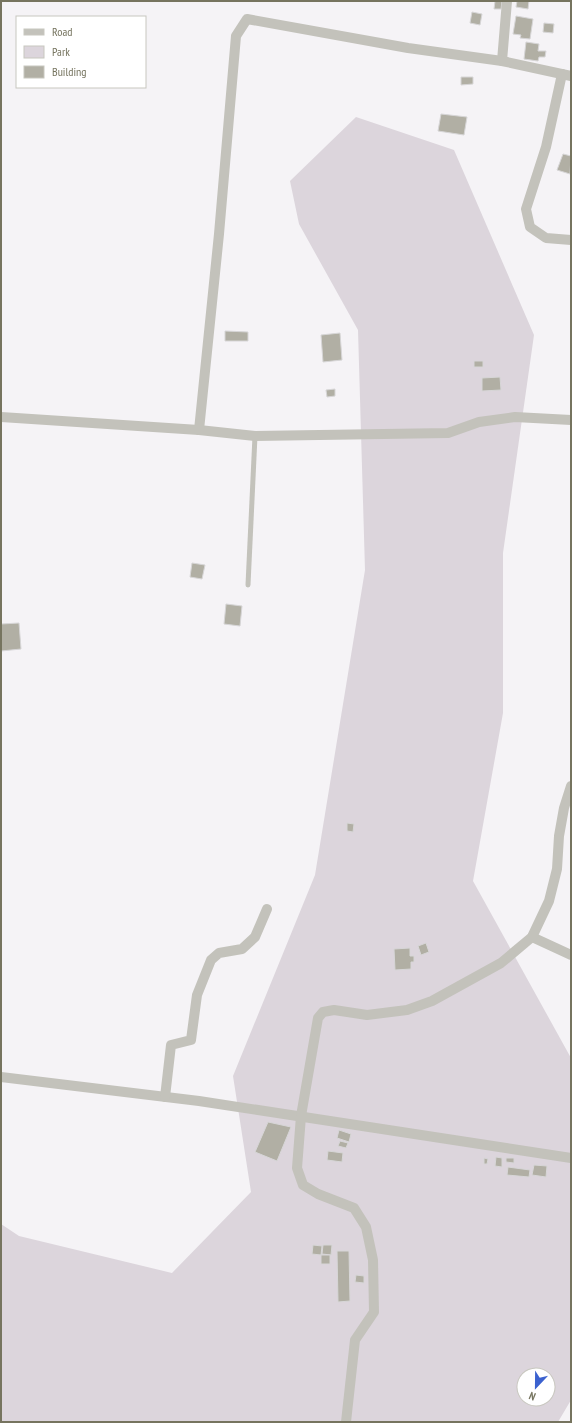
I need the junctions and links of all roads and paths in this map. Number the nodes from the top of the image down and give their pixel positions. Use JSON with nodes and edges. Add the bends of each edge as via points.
{"nodes":[{"id":1,"x":508,"y":1,"type":"edge"},
{"id":2,"x":502,"y":61,"type":"junction"},
{"id":3,"x":567,"y":75,"type":"edge"},
{"id":4,"x":571,"y":240,"type":"edge"},
{"id":5,"x":1,"y":417,"type":"edge"},
{"id":6,"x":571,"y":420,"type":"edge"},
{"id":7,"x":199,"y":430,"type":"junction"},
{"id":8,"x":255,"y":436,"type":"junction"},
{"id":9,"x":248,"y":585,"type":"dead end"},
{"id":10,"x":571,"y":786,"type":"edge"},
{"id":11,"x":267,"y":909,"type":"dead end"},
{"id":12,"x":532,"y":936,"type":"junction"},
{"id":13,"x":571,"y":955,"type":"edge"},
{"id":14,"x":1,"y":1077,"type":"edge"},
{"id":15,"x":165,"y":1097,"type":"junction"},
{"id":16,"x":301,"y":1116,"type":"junction"},
{"id":17,"x":571,"y":1158,"type":"edge"},
{"id":18,"x":346,"y":1422,"type":"edge"}],
"edges":[{"from":1,"to":2,"type":"street"},
{"from":2,"to":3,"type":"street"},
{"from":2,"to":7,"type":"street","via":[[408,48],[247,19],[236,36]]},
{"from":3,"to":4,"type":"street","via":[[526,209],[530,227],[546,238]]},
{"from":5,"to":7,"type":"street"},
{"from":6,"to":8,"type":"street","via":[[515,417],[479,422],[448,432]]},
{"from":7,"to":8,"type":"street"},
{"from":8,"to":9,"type":"lane"},
{"from":10,"to":12,"type":"street","via":[[564,808],[557,870],[549,901]]},
{"from":11,"to":15,"type":"street","via":[[255,937],[242,949],[220,953],[211,960],[197,995],[191,1040],[171,1045]]},
{"from":12,"to":13,"type":"street"},
{"from":12,"to":16,"type":"street","via":[[500,963],[432,1000],[407,1010],[367,1015],[334,1010],[323,1012],[318,1018]]},
{"from":14,"to":15,"type":"street"},
{"from":15,"to":16,"type":"street"},
{"from":16,"to":17,"type":"street"},
{"from":16,"to":18,"type":"street","via":[[297,1168],[303,1185],[318,1194],[354,1208],[366,1227],[373,1260],[374,1312],[355,1340]]}]}
